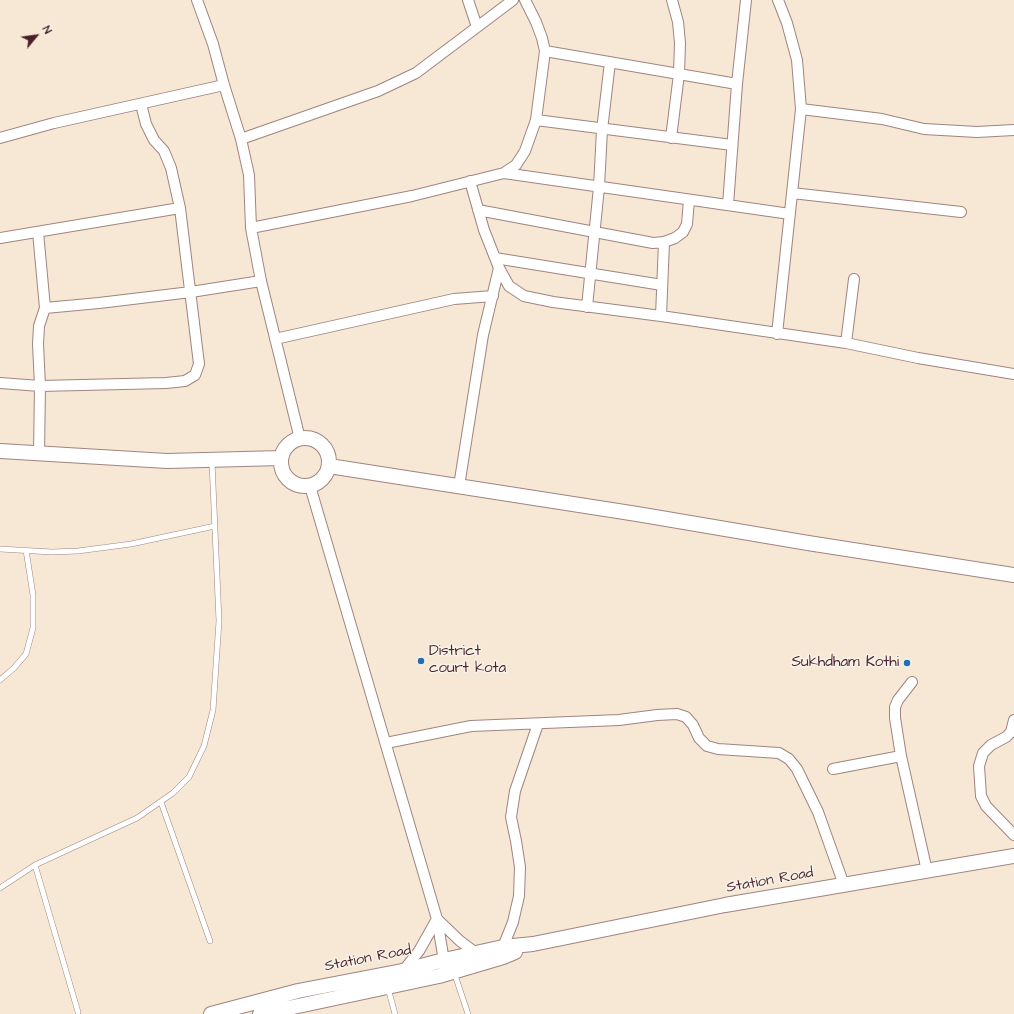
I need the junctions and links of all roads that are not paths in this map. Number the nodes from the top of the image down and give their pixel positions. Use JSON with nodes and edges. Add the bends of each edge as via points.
{"nodes":[{"id":1,"x":197,"y":0,"type":"edge"},
{"id":2,"x":468,"y":0,"type":"edge"},
{"id":3,"x":513,"y":0,"type":"edge"},
{"id":4,"x":525,"y":0,"type":"edge"},
{"id":5,"x":672,"y":0,"type":"edge"},
{"id":6,"x":746,"y":0,"type":"edge"},
{"id":7,"x":778,"y":0,"type":"edge"},
{"id":8,"x":477,"y":27,"type":"junction"},
{"id":9,"x":544,"y":51,"type":"junction"},
{"id":10,"x":610,"y":62,"type":"junction"},
{"id":11,"x":679,"y":74,"type":"junction"},
{"id":12,"x":737,"y":84,"type":"junction"},
{"id":13,"x":224,"y":85,"type":"junction"},
{"id":14,"x":141,"y":104,"type":"junction"},
{"id":15,"x":802,"y":109,"type":"junction"},
{"id":16,"x":536,"y":120,"type":"junction"},
{"id":17,"x":602,"y":130,"type":"junction"},
{"id":18,"x":1014,"y":130,"type":"edge"},
{"id":19,"x":0,"y":138,"type":"edge"},
{"id":20,"x":671,"y":138,"type":"junction"},
{"id":21,"x":241,"y":139,"type":"junction"},
{"id":22,"x":732,"y":145,"type":"junction"},
{"id":23,"x":504,"y":173,"type":"junction"},
{"id":24,"x":470,"y":182,"type":"junction"},
{"id":25,"x":599,"y":186,"type":"junction"},
{"id":26,"x":792,"y":193,"type":"junction"},
{"id":27,"x":689,"y":200,"type":"junction"},
{"id":28,"x":728,"y":205,"type":"junction"},
{"id":29,"x":180,"y":208,"type":"junction"},
{"id":30,"x":478,"y":210,"type":"junction"},
{"id":31,"x":961,"y":212,"type":"dead end"},
{"id":32,"x":790,"y":214,"type":"junction"},
{"id":33,"x":251,"y":228,"type":"junction"},
{"id":34,"x":594,"y":231,"type":"junction"},
{"id":35,"x":38,"y":232,"type":"junction"},
{"id":36,"x":0,"y":238,"type":"edge"},
{"id":37,"x":664,"y":242,"type":"junction"},
{"id":38,"x":495,"y":258,"type":"junction"},
{"id":39,"x":499,"y":268,"type":"junction"},
{"id":40,"x":591,"y":273,"type":"junction"},
{"id":41,"x":854,"y":279,"type":"dead end"},
{"id":42,"x":261,"y":281,"type":"junction"},
{"id":43,"x":662,"y":285,"type":"junction"},
{"id":44,"x":191,"y":292,"type":"junction"},
{"id":45,"x":493,"y":296,"type":"junction"},
{"id":46,"x":587,"y":307,"type":"junction"},
{"id":47,"x":45,"y":308,"type":"junction"},
{"id":48,"x":661,"y":316,"type":"junction"},
{"id":49,"x":777,"y":334,"type":"junction"},
{"id":50,"x":275,"y":339,"type":"junction"},
{"id":51,"x":846,"y":343,"type":"junction"},
{"id":52,"x":1014,"y":374,"type":"edge"},
{"id":53,"x":0,"y":383,"type":"edge"},
{"id":54,"x":40,"y":386,"type":"junction"},
{"id":55,"x":300,"y":439,"type":"junction"},
{"id":56,"x":0,"y":451,"type":"edge"},
{"id":57,"x":39,"y":453,"type":"junction"},
{"id":58,"x":281,"y":458,"type":"junction"},
{"id":59,"x":212,"y":461,"type":"junction"},
{"id":60,"x":328,"y":466,"type":"junction"},
{"id":61,"x":310,"y":486,"type":"junction"},
{"id":62,"x":459,"y":486,"type":"junction"},
{"id":63,"x":215,"y":526,"type":"junction"},
{"id":64,"x":0,"y":549,"type":"edge"},
{"id":65,"x":26,"y":550,"type":"junction"},
{"id":66,"x":1014,"y":575,"type":"edge"},
{"id":67,"x":0,"y":680,"type":"edge"},
{"id":68,"x":912,"y":682,"type":"dead end"},
{"id":69,"x":1014,"y":720,"type":"edge"},
{"id":70,"x":538,"y":724,"type":"junction"},
{"id":71,"x":386,"y":743,"type":"junction"},
{"id":72,"x":901,"y":756,"type":"junction"},
{"id":73,"x":834,"y":769,"type":"dead end"},
{"id":74,"x":161,"y":802,"type":"junction"},
{"id":75,"x":1014,"y":835,"type":"edge"},
{"id":76,"x":1014,"y":856,"type":"edge"},
{"id":77,"x":35,"y":865,"type":"junction"},
{"id":78,"x":927,"y":871,"type":"junction"},
{"id":79,"x":844,"y":885,"type":"junction"},
{"id":80,"x":0,"y":888,"type":"edge"},
{"id":81,"x":437,"y":919,"type":"junction"},
{"id":82,"x":210,"y":941,"type":"dead end"},
{"id":83,"x":533,"y":944,"type":"junction"},
{"id":84,"x":503,"y":947,"type":"junction"},
{"id":85,"x":476,"y":953,"type":"junction"},
{"id":86,"x":448,"y":968,"type":"junction"},
{"id":87,"x":402,"y":971,"type":"junction"},
{"id":88,"x":387,"y":986,"type":"junction"},
{"id":89,"x":293,"y":1010,"type":"edge"},
{"id":90,"x":78,"y":1012,"type":"dead end"},
{"id":91,"x":211,"y":1014,"type":"edge"},
{"id":92,"x":260,"y":1014,"type":"edge"},
{"id":93,"x":395,"y":1014,"type":"edge"},
{"id":94,"x":468,"y":1014,"type":"edge"}],
"edges":[{"from":1,"to":13,"type":"street"},
{"from":2,"to":8,"type":"street"},
{"from":3,"to":8,"type":"street"},
{"from":4,"to":9,"type":"street","via":[[542,38]]},
{"from":5,"to":11,"type":"street","via":[[680,43]]},
{"from":6,"to":12,"type":"street"},
{"from":7,"to":15,"type":"street","via":[[797,60]]},
{"from":8,"to":21,"type":"street","via":[[416,73],[378,91]]},
{"from":9,"to":10,"type":"street"},
{"from":9,"to":16,"type":"street"},
{"from":10,"to":11,"type":"street"},
{"from":10,"to":17,"type":"street"},
{"from":11,"to":12,"type":"street"},
{"from":11,"to":20,"type":"street"},
{"from":12,"to":22,"type":"street"},
{"from":13,"to":14,"type":"street"},
{"from":13,"to":21,"type":"street"},
{"from":14,"to":19,"type":"street"},
{"from":14,"to":29,"type":"street","via":[[146,124],[154,140],[164,151],[171,168]]},
{"from":15,"to":18,"type":"street","via":[[882,119],[924,129],[977,132]]},
{"from":15,"to":26,"type":"street"},
{"from":16,"to":17,"type":"street"},
{"from":16,"to":23,"type":"street","via":[[525,151],[516,165]]},
{"from":17,"to":20,"type":"street"},
{"from":17,"to":25,"type":"street"},
{"from":20,"to":22,"type":"street"},
{"from":21,"to":33,"type":"street","via":[[249,175]]},
{"from":22,"to":28,"type":"street"},
{"from":23,"to":24,"type":"street"},
{"from":23,"to":25,"type":"street"},
{"from":24,"to":30,"type":"street"},
{"from":24,"to":33,"type":"street"},
{"from":25,"to":27,"type":"street"},
{"from":25,"to":34,"type":"street"},
{"from":26,"to":31,"type":"street"},
{"from":26,"to":32,"type":"street"},
{"from":27,"to":28,"type":"street"},
{"from":27,"to":37,"type":"street","via":[[683,232]]},
{"from":28,"to":32,"type":"street"},
{"from":29,"to":35,"type":"street"},
{"from":29,"to":44,"type":"street"},
{"from":30,"to":34,"type":"street"},
{"from":30,"to":38,"type":"street"},
{"from":32,"to":49,"type":"street"},
{"from":33,"to":42,"type":"street"},
{"from":34,"to":37,"type":"street","via":[[653,243]]},
{"from":34,"to":40,"type":"street"},
{"from":35,"to":36,"type":"street"},
{"from":35,"to":47,"type":"street"},
{"from":37,"to":43,"type":"street"},
{"from":38,"to":39,"type":"street"},
{"from":38,"to":40,"type":"street"},
{"from":39,"to":45,"type":"street"},
{"from":39,"to":46,"type":"street","via":[[509,286],[524,296]]},
{"from":40,"to":43,"type":"street"},
{"from":40,"to":46,"type":"street"},
{"from":41,"to":51,"type":"street"},
{"from":42,"to":44,"type":"street"},
{"from":42,"to":50,"type":"street"},
{"from":43,"to":48,"type":"street"},
{"from":44,"to":47,"type":"street"},
{"from":44,"to":54,"type":"street","via":[[199,364],[195,374],[186,381]]},
{"from":45,"to":50,"type":"street","via":[[454,299]]},
{"from":45,"to":62,"type":"street","via":[[483,336]]},
{"from":46,"to":48,"type":"street"},
{"from":47,"to":54,"type":"street","via":[[38,338]]},
{"from":48,"to":49,"type":"street"},
{"from":49,"to":51,"type":"street"},
{"from":50,"to":55,"type":"street"},
{"from":51,"to":52,"type":"street"},
{"from":53,"to":54,"type":"street"},
{"from":54,"to":57,"type":"street"},
{"from":55,"to":58,"type":"street","via":[[291,442]]},
{"from":55,"to":60,"type":"street","via":[[309,438],[318,442],[328,457]]},
{"from":56,"to":57,"type":"street"},
{"from":57,"to":59,"type":"street","via":[[167,461]]},
{"from":58,"to":59,"type":"street"},
{"from":58,"to":61,"type":"street","via":[[285,476],[301,486]]},
{"from":59,"to":63,"type":"lane"},
{"from":60,"to":61,"type":"street","via":[[319,482]]},
{"from":60,"to":62,"type":"street"},
{"from":61,"to":71,"type":"street"},
{"from":62,"to":66,"type":"street"},
{"from":63,"to":65,"type":"lane","via":[[131,544],[78,551]]},
{"from":63,"to":74,"type":"lane","via":[[219,621],[213,710],[204,746],[189,777]]},
{"from":64,"to":65,"type":"lane"},
{"from":65,"to":67,"type":"lane","via":[[32,594],[33,628],[26,654]]},
{"from":68,"to":72,"type":"street","via":[[895,707]]},
{"from":69,"to":75,"type":"street","via":[[1011,732],[991,745],[984,753],[979,766],[981,796],[986,806]]},
{"from":70,"to":71,"type":"street","via":[[471,726]]},
{"from":70,"to":79,"type":"street","via":[[677,714],[686,717],[707,746],[779,753],[789,759],[808,789]]},
{"from":70,"to":84,"type":"street","via":[[515,791],[511,817],[520,867],[519,896]]},
{"from":71,"to":81,"type":"street"},
{"from":72,"to":73,"type":"street"},
{"from":72,"to":78,"type":"street"},
{"from":74,"to":77,"type":"lane","via":[[136,818]]},
{"from":74,"to":82,"type":"lane"},
{"from":76,"to":78,"type":"street","name":"Station Road"},
{"from":77,"to":80,"type":"lane"},
{"from":77,"to":90,"type":"lane"},
{"from":78,"to":79,"type":"street","name":"Station Road"},
{"from":79,"to":83,"type":"street","name":"Station Road","via":[[725,905]]},
{"from":81,"to":85,"type":"street"},
{"from":81,"to":86,"type":"street"},
{"from":81,"to":87,"type":"street","via":[[419,951]]},
{"from":83,"to":84,"type":"street","name":"Station Road"},
{"from":83,"to":86,"type":"street","name":"Station Road","via":[[503,957]]},
{"from":84,"to":85,"type":"street","name":"Station Road"},
{"from":85,"to":86,"type":"street","name":"Station Road"},
{"from":86,"to":87,"type":"street","name":"Station Road"},
{"from":86,"to":88,"type":"street","name":"Station Road"},
{"from":86,"to":94,"type":"lane"},
{"from":87,"to":91,"type":"street","name":"Station Road","via":[[298,991]]},
{"from":88,"to":89,"type":"street","name":"Station Road"},
{"from":88,"to":93,"type":"lane"},
{"from":89,"to":92,"type":"street","name":"Station Road"}]}
